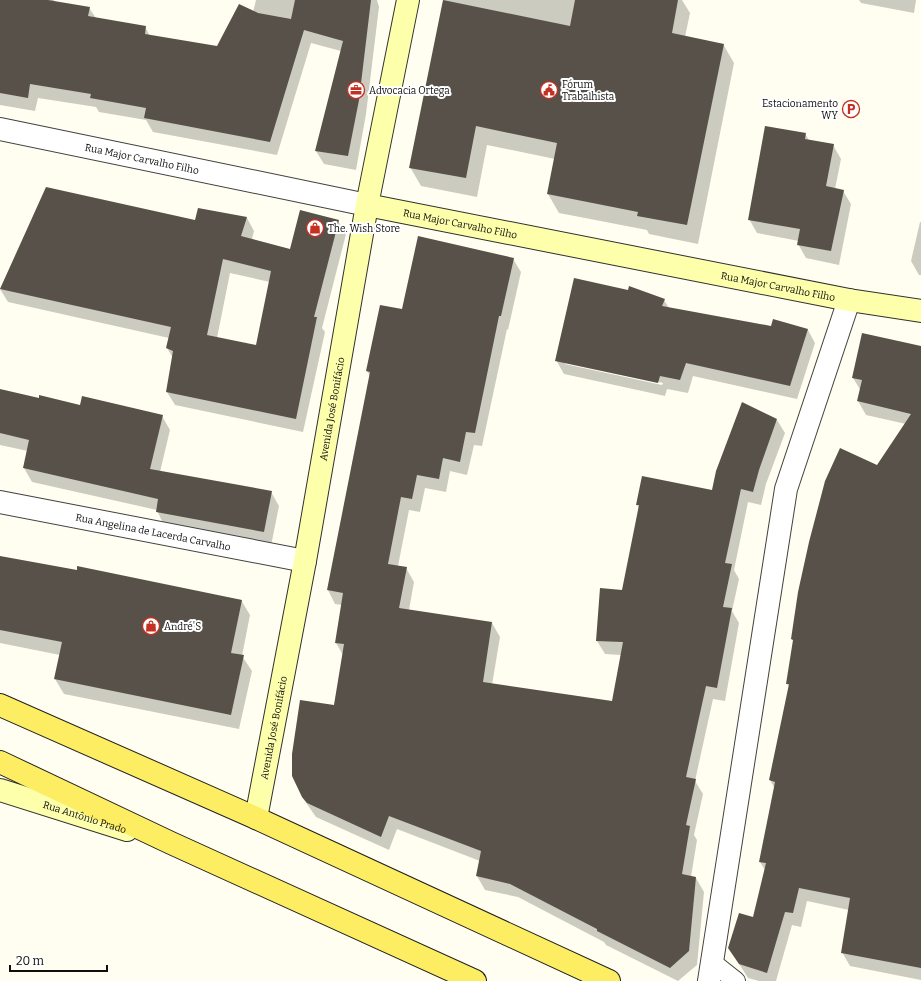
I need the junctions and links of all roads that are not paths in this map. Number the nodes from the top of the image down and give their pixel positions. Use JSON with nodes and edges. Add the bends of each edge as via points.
{"nodes":[{"id":1,"x":408,"y":0,"type":"edge"},
{"id":2,"x":0,"y":130,"type":"edge"},
{"id":3,"x":367,"y":206,"type":"junction"},
{"id":4,"x":849,"y":300,"type":"junction"},
{"id":5,"x":921,"y":311,"type":"edge"},
{"id":6,"x":0,"y":502,"type":"edge"},
{"id":7,"x":306,"y":561,"type":"junction"},
{"id":8,"x":0,"y":705,"type":"edge"},
{"id":9,"x":0,"y":762,"type":"edge"},
{"id":10,"x":0,"y":790,"type":"edge"},
{"id":11,"x":256,"y":818,"type":"junction"},
{"id":12,"x":171,"y":843,"type":"junction"},
{"id":13,"x":710,"y":971,"type":"edge"},
{"id":14,"x":475,"y":981,"type":"edge"},
{"id":15,"x":609,"y":981,"type":"edge"},
{"id":16,"x":736,"y":981,"type":"edge"}],
"edges":[{"from":1,"to":3,"type":"street","name":"Avenida José Bonifácio"},
{"from":2,"to":3,"type":"street","name":"Rua Major Carvalho Filho"},
{"from":3,"to":4,"type":"street","name":"Rua Major Carvalho Filho"},
{"from":3,"to":7,"type":"street","name":"Avenida José Bonifácio"},
{"from":4,"to":5,"type":"street","name":"Rua Major Carvalho Filho"},
{"from":4,"to":13,"type":"street","via":[[786,489]]},
{"from":6,"to":7,"type":"street","name":"Rua Angelina de Lacerda Carvalho"},
{"from":7,"to":11,"type":"street","name":"Avenida José Bonifácio"},
{"from":8,"to":11,"type":"main road"},
{"from":9,"to":12,"type":"main road"},
{"from":10,"to":12,"type":"street","name":"Rua Antônio Prado"},
{"from":11,"to":15,"type":"main road"},
{"from":12,"to":14,"type":"main road"},
{"from":13,"to":16,"type":"lane"}]}
